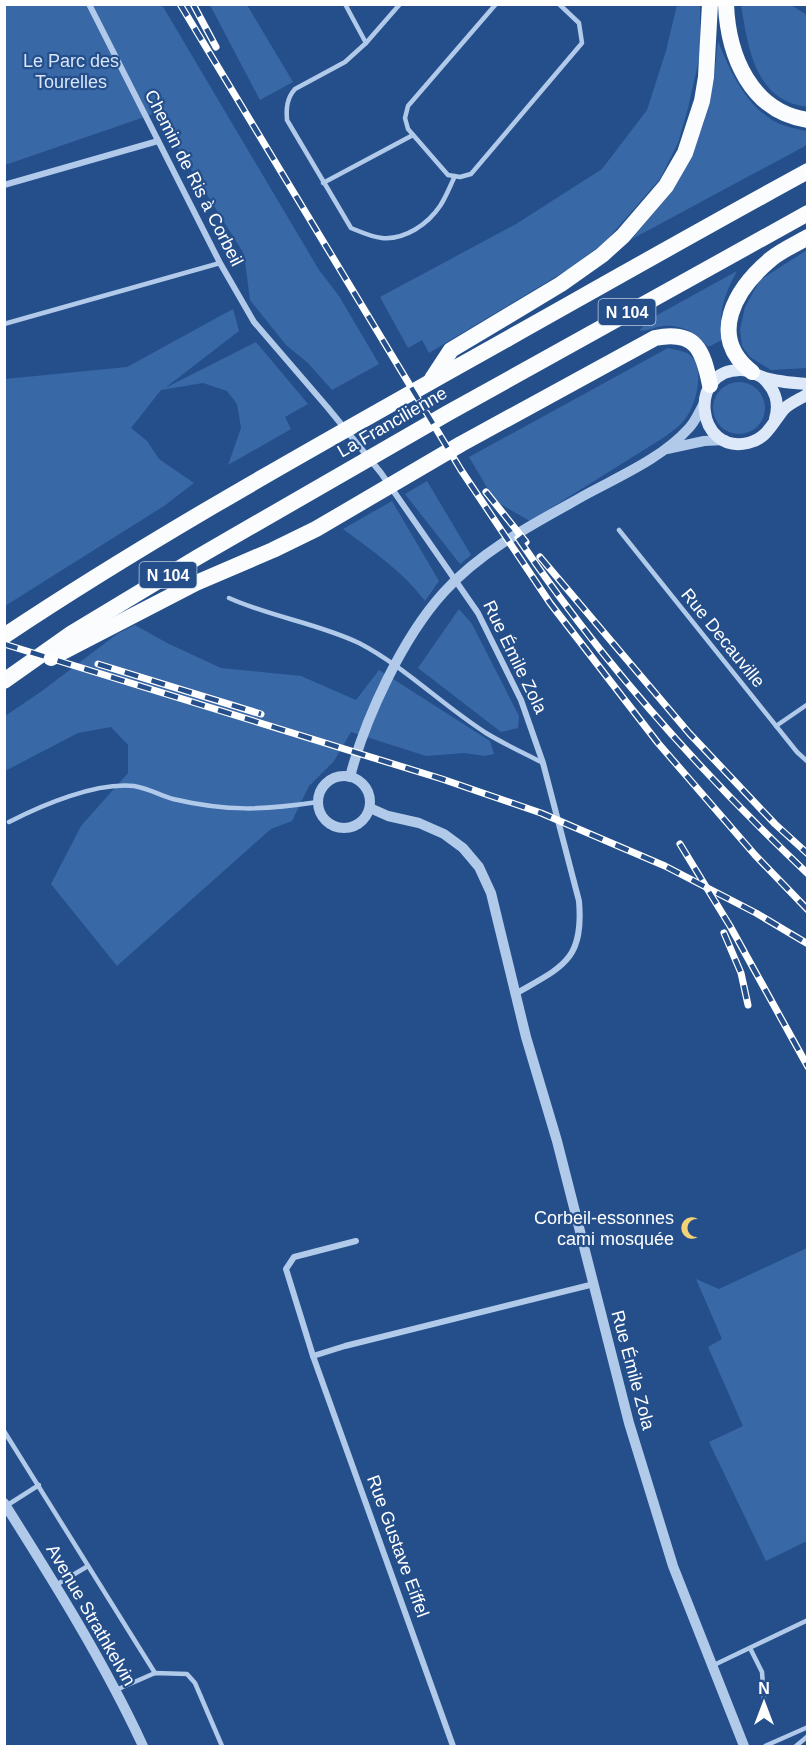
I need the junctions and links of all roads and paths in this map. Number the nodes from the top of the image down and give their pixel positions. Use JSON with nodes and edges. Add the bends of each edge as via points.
{"nodes":[{"id":1,"x":89,"y":4,"type":"edge"},
{"id":2,"x":345,"y":4,"type":"edge"},
{"id":3,"x":400,"y":4,"type":"edge"},
{"id":4,"x":496,"y":4,"type":"edge"},
{"id":5,"x":559,"y":4,"type":"edge"},
{"id":6,"x":710,"y":4,"type":"edge"},
{"id":7,"x":726,"y":4,"type":"edge"},
{"id":8,"x":366,"y":42,"type":"junction"},
{"id":9,"x":807,"y":120,"type":"edge"},
{"id":10,"x":413,"y":135,"type":"junction"},
{"id":11,"x":158,"y":141,"type":"junction"},
{"id":12,"x":807,"y":171,"type":"edge"},
{"id":13,"x":455,"y":176,"type":"junction"},
{"id":14,"x":323,"y":183,"type":"junction"},
{"id":15,"x":4,"y":184,"type":"edge"},
{"id":16,"x":807,"y":213,"type":"edge"},
{"id":17,"x":807,"y":237,"type":"edge"},
{"id":18,"x":220,"y":263,"type":"junction"},
{"id":19,"x":4,"y":324,"type":"edge"},
{"id":20,"x":285,"y":357,"type":"joint"},
{"id":21,"x":757,"y":374,"type":"junction"},
{"id":22,"x":430,"y":383,"type":"junction"},
{"id":23,"x":807,"y":384,"type":"edge"},
{"id":24,"x":710,"y":385,"type":"junction"},
{"id":25,"x":807,"y":394,"type":"edge"},
{"id":26,"x":703,"y":405,"type":"junction"},
{"id":27,"x":774,"y":421,"type":"junction"},
{"id":28,"x":724,"y":440,"type":"junction"},
{"id":29,"x":667,"y":450,"type":"junction"},
{"id":30,"x":619,"y":530,"type":"dead end"},
{"id":31,"x":229,"y":598,"type":"dead end"},
{"id":32,"x":4,"y":636,"type":"edge"},
{"id":33,"x":395,"y":666,"type":"junction"},
{"id":34,"x":4,"y":681,"type":"edge"},
{"id":35,"x":807,"y":704,"type":"edge"},
{"id":36,"x":776,"y":726,"type":"junction"},
{"id":37,"x":807,"y":762,"type":"edge"},
{"id":38,"x":543,"y":763,"type":"junction"},
{"id":39,"x":350,"y":777,"type":"junction"},
{"id":40,"x":318,"y":802,"type":"junction"},
{"id":41,"x":370,"y":808,"type":"junction"},
{"id":42,"x":9,"y":822,"type":"dead end"},
{"id":43,"x":515,"y":994,"type":"junction"},
{"id":44,"x":356,"y":1241,"type":"dead end"},
{"id":45,"x":594,"y":1284,"type":"junction"},
{"id":46,"x":314,"y":1356,"type":"junction"},
{"id":47,"x":4,"y":1431,"type":"edge"},
{"id":48,"x":39,"y":1485,"type":"junction"},
{"id":49,"x":5,"y":1504,"type":"edge"},
{"id":50,"x":88,"y":1566,"type":"junction"},
{"id":51,"x":56,"y":1586,"type":"junction"},
{"id":52,"x":807,"y":1620,"type":"edge"},
{"id":53,"x":750,"y":1648,"type":"junction"},
{"id":54,"x":711,"y":1666,"type":"junction"},
{"id":55,"x":155,"y":1673,"type":"junction"},
{"id":56,"x":116,"y":1690,"type":"junction"},
{"id":57,"x":764,"y":1700,"type":"dead end"},
{"id":58,"x":807,"y":1727,"type":"edge"},
{"id":59,"x":807,"y":1736,"type":"edge"},
{"id":60,"x":143,"y":1746,"type":"edge"},
{"id":61,"x":222,"y":1746,"type":"edge"},
{"id":62,"x":453,"y":1746,"type":"edge"},
{"id":63,"x":744,"y":1746,"type":"edge"},
{"id":64,"x":765,"y":1746,"type":"edge"},
{"id":65,"x":796,"y":1746,"type":"edge"}],
"edges":[{"from":1,"to":11,"type":"street","name":"Chemin de Ris à Corbeil"},
{"from":2,"to":8,"type":"lane"},
{"from":3,"to":8,"type":"lane"},
{"from":4,"to":10,"type":"lane","via":[[408,106],[405,118]]},
{"from":5,"to":13,"type":"lane","via":[[579,23],[582,44],[471,174]]},
{"from":6,"to":22,"type":"highway","via":[[702,101],[685,153],[666,186],[624,236],[602,255],[451,350]]},
{"from":7,"to":9,"type":"highway","via":[[735,57],[750,84],[774,108]]},
{"from":8,"to":14,"type":"lane","via":[[345,62],[294,89],[288,101],[287,120]]},
{"from":10,"to":13,"type":"lane","via":[[448,175]]},
{"from":10,"to":14,"type":"lane"},
{"from":11,"to":15,"type":"street"},
{"from":11,"to":18,"type":"street","name":"Chemin de Ris à Corbeil"},
{"from":12,"to":22,"type":"highway","name":"La Francilienne","number":"N 104"},
{"from":13,"to":14,"type":"lane","via":[[441,205],[423,224],[400,236],[383,238],[351,228]]},
{"from":16,"to":34,"type":"highway","name":"La Francilienne","number":"N 104","via":[[337,476],[72,633]]},
{"from":17,"to":21,"type":"highway","via":[[773,257],[736,301],[728,327],[729,338],[739,362]]},
{"from":18,"to":19,"type":"lane"},
{"from":18,"to":20,"type":"street","name":"Chemin de Ris à Corbeil","via":[[254,322]]},
{"from":20,"to":38,"type":"street","name":"Rue Émile Zola","via":[[381,473],[478,613],[521,700]]},
{"from":21,"to":23,"type":"main road"},
{"from":21,"to":24,"type":"main road","via":[[729,371]]},
{"from":21,"to":27,"type":"main road","via":[[770,384],[777,402]]},
{"from":22,"to":32,"type":"highway","name":"La Francilienne","number":"N 104","via":[[176,529]]},
{"from":24,"to":26,"type":"main road"},
{"from":24,"to":34,"type":"highway","via":[[705,360],[695,345],[677,336],[655,338],[294,539],[196,583]]},
{"from":25,"to":27,"type":"main road","via":[[786,407]]},
{"from":26,"to":28,"type":"main road","via":[[708,426]]},
{"from":26,"to":29,"type":"street","via":[[691,427]]},
{"from":27,"to":28,"type":"main road","via":[[759,439],[736,444]]},
{"from":28,"to":29,"type":"street"},
{"from":29,"to":33,"type":"street","via":[[525,529],[469,569],[444,592]]},
{"from":30,"to":36,"type":"lane","name":"Rue Decauville"},
{"from":31,"to":33,"type":"lane","via":[[336,633]]},
{"from":33,"to":38,"type":"lane","via":[[486,733]]},
{"from":33,"to":39,"type":"street","via":[[365,727]]},
{"from":35,"to":36,"type":"lane"},
{"from":36,"to":37,"type":"lane","name":"Rue Decauville"},
{"from":38,"to":43,"type":"street","name":"Rue Émile Zola","via":[[579,901],[581,923],[570,958]]},
{"from":39,"to":40,"type":"street","via":[[341,776],[324,785]]},
{"from":39,"to":41,"type":"street","via":[[369,792]]},
{"from":40,"to":41,"type":"street","via":[[325,820],[343,828],[363,821]]},
{"from":40,"to":42,"type":"lane","via":[[272,809],[225,809],[172,799],[135,786],[103,788],[39,806]]},
{"from":41,"to":43,"type":"street","name":"Rue Émile Zola","via":[[444,834],[464,848],[479,867],[491,893]]},
{"from":43,"to":45,"type":"street","name":"Rue Émile Zola"},
{"from":44,"to":46,"type":"street","name":"Rue Gustave Eiffel","via":[[294,1257],[286,1269]]},
{"from":45,"to":46,"type":"street"},
{"from":45,"to":54,"type":"street","name":"Rue Émile Zola","via":[[632,1434],[673,1566]]},
{"from":46,"to":62,"type":"street","name":"Rue Gustave Eiffel"},
{"from":47,"to":48,"type":"lane"},
{"from":48,"to":49,"type":"lane"},
{"from":48,"to":50,"type":"lane"},
{"from":49,"to":51,"type":"street","name":"Avenue Strathkelvin"},
{"from":50,"to":51,"type":"lane"},
{"from":50,"to":55,"type":"lane"},
{"from":51,"to":56,"type":"street","name":"Avenue Strathkelvin"},
{"from":52,"to":53,"type":"lane"},
{"from":53,"to":54,"type":"lane"},
{"from":53,"to":57,"type":"lane","via":[[762,1672]]},
{"from":54,"to":63,"type":"street","name":"Rue Émile Zola"},
{"from":55,"to":56,"type":"lane"},
{"from":55,"to":61,"type":"lane","via":[[187,1674],[195,1683]]},
{"from":56,"to":60,"type":"street","name":"Avenue Strathkelvin"},
{"from":58,"to":64,"type":"lane"},
{"from":59,"to":65,"type":"lane"}]}
